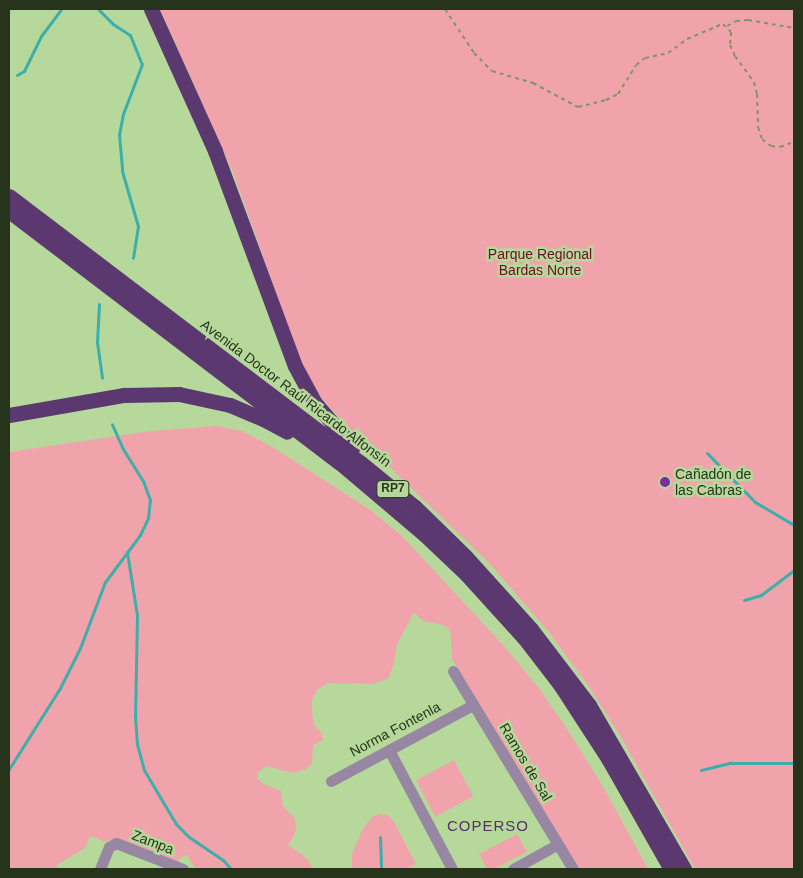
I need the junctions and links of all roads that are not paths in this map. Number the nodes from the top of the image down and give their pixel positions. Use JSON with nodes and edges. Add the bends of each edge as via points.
{"nodes":[{"id":1,"x":151,"y":9,"type":"edge"},
{"id":2,"x":9,"y":196,"type":"edge"},
{"id":3,"x":9,"y":211,"type":"edge"},
{"id":4,"x":9,"y":415,"type":"edge"},
{"id":5,"x":356,"y":476,"type":"junction"},
{"id":6,"x":415,"y":507,"type":"junction"},
{"id":7,"x":453,"y":671,"type":"dead end"},
{"id":8,"x":473,"y":704,"type":"junction"},
{"id":9,"x":389,"y":750,"type":"junction"},
{"id":10,"x":331,"y":781,"type":"dead end"},
{"id":11,"x":558,"y":844,"type":"junction"},
{"id":12,"x":183,"y":864,"type":"edge"},
{"id":13,"x":100,"y":869,"type":"edge"},
{"id":14,"x":189,"y":869,"type":"edge"},
{"id":15,"x":452,"y":869,"type":"edge"},
{"id":16,"x":513,"y":869,"type":"edge"},
{"id":17,"x":572,"y":869,"type":"edge"},
{"id":18,"x":671,"y":869,"type":"edge"},
{"id":19,"x":684,"y":869,"type":"edge"}],
"edges":[{"from":1,"to":6,"type":"highway","via":[[215,151],[285,343],[304,385],[339,433]]},
{"from":2,"to":6,"type":"highway","name":"Avenida Doctor Raúl Ricardo Alfonsín","number":"RP7"},
{"from":3,"to":5,"type":"highway","name":"Avenida Doctor Raúl Ricardo Alfonsín","number":"RP7"},
{"from":4,"to":5,"type":"highway","via":[[124,395],[197,396],[264,419]]},
{"from":5,"to":18,"type":"highway","name":"Avenida Doctor Raúl Ricardo Alfonsín","number":"RP7","via":[[467,575],[543,661],[593,734]]},
{"from":6,"to":19,"type":"highway","name":"Avenida Doctor Raúl Ricardo Alfonsín","number":"RP7","via":[[512,605],[569,677],[608,736]]},
{"from":7,"to":8,"type":"street","name":"Ramos de Sal"},
{"from":8,"to":9,"type":"street","name":"Norma Fontenla"},
{"from":8,"to":11,"type":"street","name":"Ramos de Sal"},
{"from":9,"to":10,"type":"street","name":"Norma Fontenla"},
{"from":9,"to":15,"type":"street"},
{"from":11,"to":16,"type":"street"},
{"from":11,"to":17,"type":"street","name":"Ramos de Sal"},
{"from":12,"to":13,"type":"street","name":"Zampa","via":[[112,844]]},
{"from":12,"to":14,"type":"street"}]}
